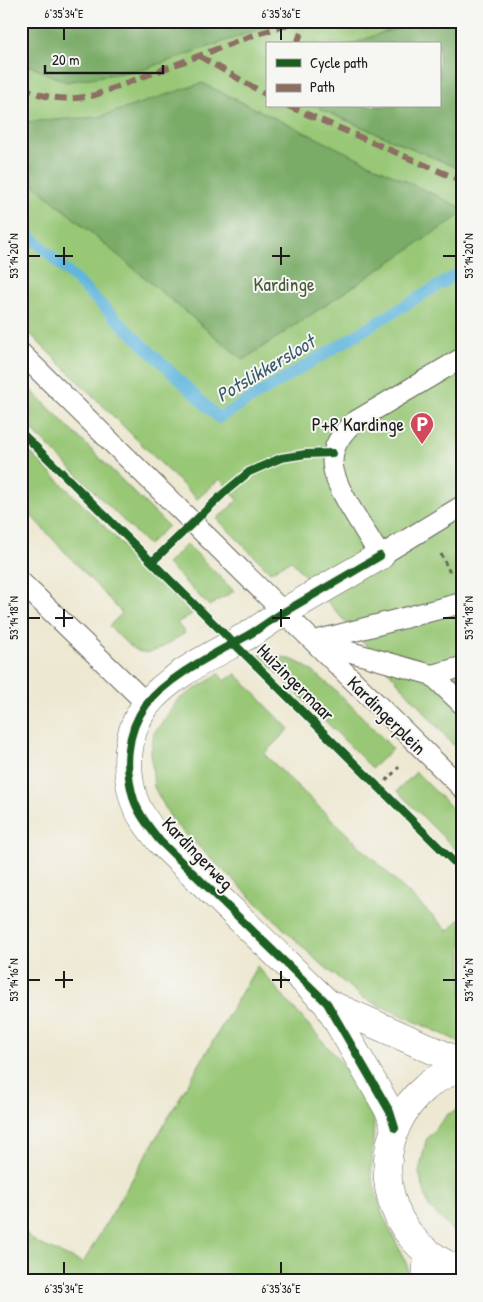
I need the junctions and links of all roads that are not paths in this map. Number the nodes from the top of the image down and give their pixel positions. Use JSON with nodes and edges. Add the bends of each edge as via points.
{"nodes":[{"id":1,"x":21,"y":353,"type":"edge"},
{"id":2,"x":462,"y":358,"type":"edge"},
{"id":3,"x":462,"y":506,"type":"edge"},
{"id":4,"x":380,"y":556,"type":"junction"},
{"id":5,"x":21,"y":582,"type":"edge"},
{"id":6,"x":462,"y":603,"type":"edge"},
{"id":7,"x":284,"y":612,"type":"junction"},
{"id":8,"x":313,"y":642,"type":"junction"},
{"id":9,"x":462,"y":667,"type":"edge"},
{"id":10,"x":432,"y":675,"type":"junction"},
{"id":11,"x":147,"y":704,"type":"junction"},
{"id":12,"x":462,"y":704,"type":"edge"},
{"id":13,"x":462,"y":788,"type":"edge"},
{"id":14,"x":327,"y":1003,"type":"junction"},
{"id":15,"x":462,"y":1062,"type":"edge"},
{"id":16,"x":462,"y":1068,"type":"edge"},
{"id":17,"x":395,"y":1128,"type":"junction"},
{"id":18,"x":428,"y":1253,"type":"junction"},
{"id":19,"x":462,"y":1270,"type":"edge"},
{"id":20,"x":426,"y":1281,"type":"edge"}],
"edges":[{"from":1,"to":7,"type":"lane"},
{"from":2,"to":4,"type":"lane","via":[[354,422],[335,444],[333,472],[338,486]]},
{"from":3,"to":4,"type":"lane"},
{"from":4,"to":7,"type":"main road","name":"Kardingerweg"},
{"from":5,"to":11,"type":"lane"},
{"from":6,"to":8,"type":"lane"},
{"from":7,"to":8,"type":"lane","name":"Kardingerplein"},
{"from":7,"to":11,"type":"main road","name":"Kardingerweg","via":[[186,672]]},
{"from":8,"to":10,"type":"lane","name":"Kardingerplein"},
{"from":8,"to":13,"type":"lane","name":"Kardingerplein"},
{"from":9,"to":10,"type":"lane"},
{"from":10,"to":12,"type":"lane","name":"Kardingerplein"},
{"from":11,"to":14,"type":"main road","name":"Kardingerweg","via":[[136,720],[128,758],[134,800],[145,822],[160,841]]},
{"from":14,"to":15,"type":"main road","name":"Kardingerweg"},
{"from":14,"to":17,"type":"main road","name":"Kardingerweg","via":[[390,1112]]},
{"from":16,"to":17,"type":"main road","via":[[445,1074],[425,1088],[408,1106]]},
{"from":17,"to":18,"type":"main road","via":[[388,1158],[390,1196],[411,1237]]},
{"from":18,"to":19,"type":"main road"},
{"from":18,"to":20,"type":"main road"}]}
